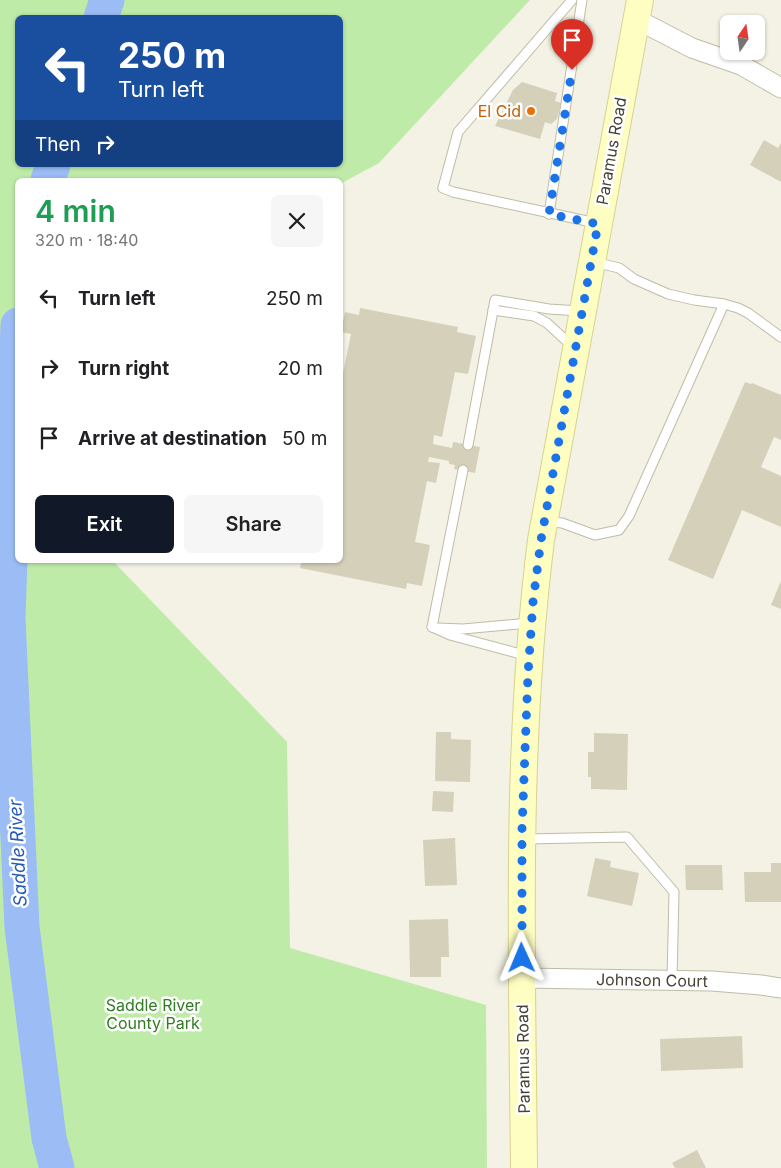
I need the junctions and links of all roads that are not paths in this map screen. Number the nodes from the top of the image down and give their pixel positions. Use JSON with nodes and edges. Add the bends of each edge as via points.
{"nodes":[{"id":1,"x":572,"y":0,"type":"edge"},
{"id":2,"x":582,"y":0,"type":"edge"},
{"id":3,"x":638,"y":9,"type":"edge"},
{"id":4,"x":781,"y":88,"type":"edge"},
{"id":5,"x":549,"y":214,"type":"junction"},
{"id":6,"x":598,"y":224,"type":"junction"},
{"id":7,"x":591,"y":261,"type":"junction"},
{"id":8,"x":724,"y":304,"type":"junction"},
{"id":9,"x":493,"y":310,"type":"junction"},
{"id":10,"x":582,"y":311,"type":"junction"},
{"id":11,"x":781,"y":337,"type":"edge"},
{"id":12,"x":576,"y":349,"type":"junction"},
{"id":13,"x":468,"y":445,"type":"dead end"},
{"id":14,"x":463,"y":470,"type":"dead end"},
{"id":15,"x":545,"y":520,"type":"junction"},
{"id":16,"x":532,"y":622,"type":"junction"},
{"id":17,"x":432,"y":628,"type":"junction"},
{"id":18,"x":529,"y":656,"type":"junction"},
{"id":19,"x":522,"y":839,"type":"junction"},
{"id":20,"x":522,"y":978,"type":"junction"},
{"id":21,"x":672,"y":980,"type":"junction"},
{"id":22,"x":781,"y":988,"type":"edge"},
{"id":23,"x":524,"y":1168,"type":"edge"}],
"edges":[{"from":1,"to":5,"type":"lane","via":[[458,132],[444,188]]},
{"from":2,"to":5,"type":"lane"},
{"from":3,"to":4,"type":"street","via":[[692,48],[741,65]]},
{"from":3,"to":6,"type":"main road","name":"Paramus Road"},
{"from":5,"to":6,"type":"lane"},
{"from":6,"to":7,"type":"main road","name":"Paramus Road"},
{"from":7,"to":8,"type":"lane","via":[[619,268],[634,279],[668,294]]},
{"from":7,"to":10,"type":"main road","name":"Paramus Road"},
{"from":8,"to":11,"type":"lane","via":[[748,313]]},
{"from":8,"to":15,"type":"lane","via":[[629,516],[619,530],[596,534]]},
{"from":9,"to":10,"type":"lane","via":[[495,300]]},
{"from":9,"to":12,"type":"lane","via":[[534,316]]},
{"from":9,"to":13,"type":"lane"},
{"from":10,"to":12,"type":"main road","name":"Paramus Road"},
{"from":12,"to":15,"type":"main road","name":"Paramus Road"},
{"from":14,"to":17,"type":"lane"},
{"from":15,"to":16,"type":"main road","name":"Paramus Road"},
{"from":16,"to":17,"type":"lane","via":[[463,629]]},
{"from":16,"to":18,"type":"main road","name":"Paramus Road"},
{"from":17,"to":18,"type":"lane","via":[[450,636]]},
{"from":18,"to":19,"type":"main road","name":"Paramus Road"},
{"from":19,"to":20,"type":"main road","name":"Paramus Road"},
{"from":19,"to":21,"type":"lane","via":[[627,837],[674,892]]},
{"from":20,"to":21,"type":"street","name":"Johnson Court"},
{"from":20,"to":23,"type":"main road","name":"Paramus Road"},
{"from":21,"to":22,"type":"street","name":"Johnson Court"}]}
